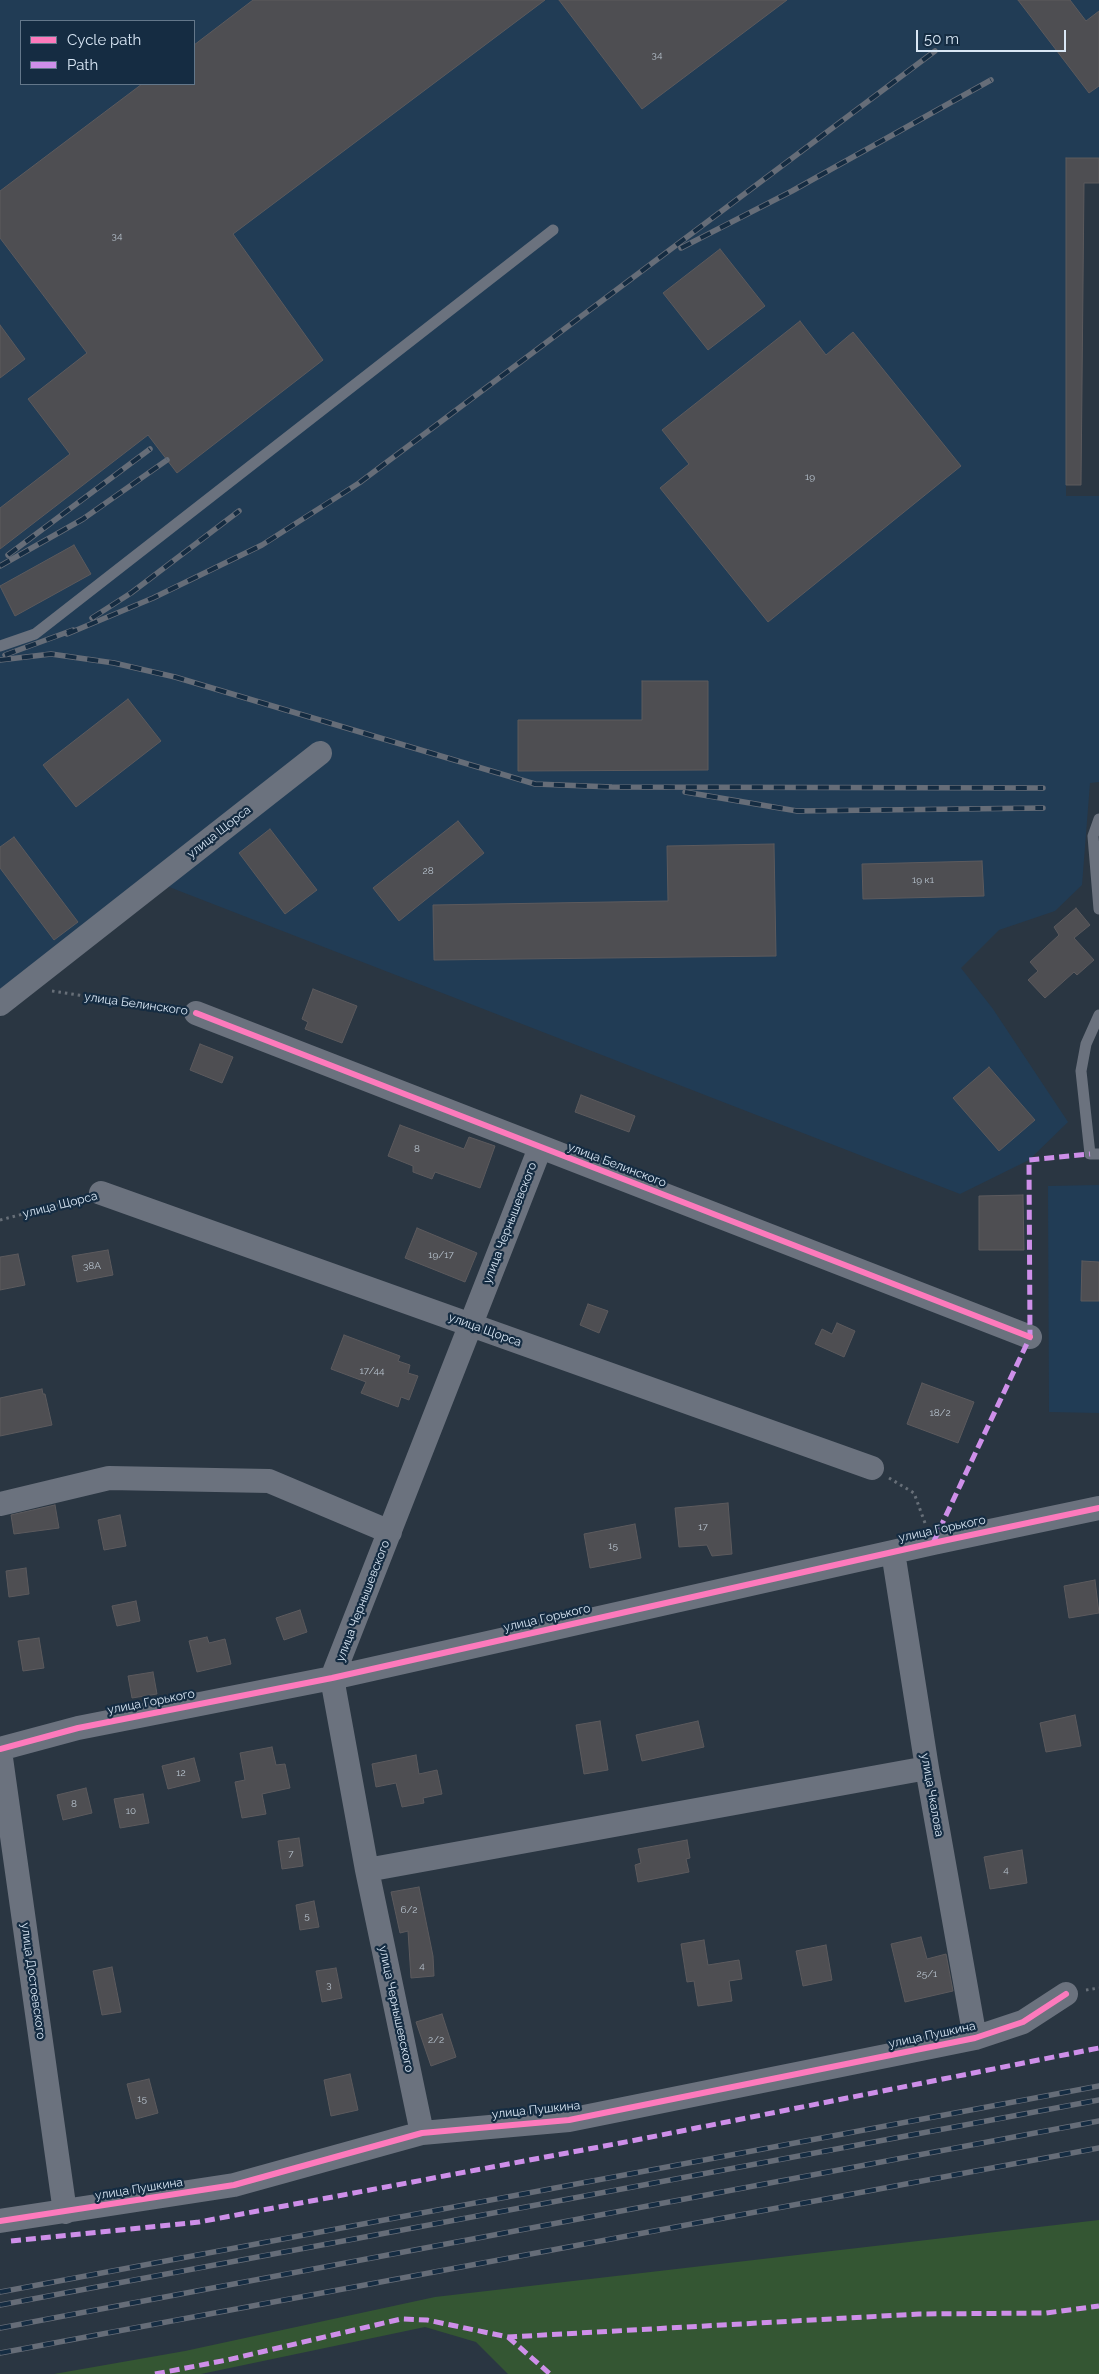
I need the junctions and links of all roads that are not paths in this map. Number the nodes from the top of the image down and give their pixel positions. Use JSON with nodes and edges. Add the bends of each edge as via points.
{"nodes":[{"id":1,"x":554,"y":230,"type":"dead end"},
{"id":2,"x":0,"y":646,"type":"edge"},
{"id":3,"x":320,"y":753,"type":"dead end"},
{"id":4,"x":1099,"y":819,"type":"edge"},
{"id":5,"x":1099,"y":909,"type":"edge"},
{"id":6,"x":0,"y":1004,"type":"edge"},
{"id":7,"x":196,"y":1013,"type":"road end"},
{"id":8,"x":1099,"y":1015,"type":"edge"},
{"id":9,"x":540,"y":1148,"type":"junction"},
{"id":10,"x":1099,"y":1154,"type":"edge"},
{"id":11,"x":101,"y":1193,"type":"road end"},
{"id":12,"x":470,"y":1325,"type":"junction"},
{"id":13,"x":1030,"y":1337,"type":"dead end"},
{"id":14,"x":872,"y":1468,"type":"road end"},
{"id":15,"x":0,"y":1504,"type":"edge"},
{"id":16,"x":1099,"y":1508,"type":"edge"},
{"id":17,"x":390,"y":1532,"type":"junction"},
{"id":18,"x":893,"y":1552,"type":"junction"},
{"id":19,"x":332,"y":1678,"type":"junction"},
{"id":20,"x":0,"y":1750,"type":"edge"},
{"id":21,"x":927,"y":1768,"type":"junction"},
{"id":22,"x":367,"y":1870,"type":"junction"},
{"id":23,"x":1066,"y":1994,"type":"dead end"},
{"id":24,"x":975,"y":2038,"type":"junction"},
{"id":25,"x":422,"y":2133,"type":"junction"},
{"id":26,"x":65,"y":2212,"type":"junction"},
{"id":27,"x":0,"y":2221,"type":"edge"}],
"edges":[{"from":1,"to":2,"type":"lane","via":[[35,634]]},
{"from":3,"to":6,"type":"street","name":"улица Щорса"},
{"from":4,"to":5,"type":"lane","via":[[1094,836]]},
{"from":7,"to":9,"type":"street","name":"улица Белинского"},
{"from":8,"to":10,"type":"lane","via":[[1086,1044],[1081,1071],[1090,1154]]},
{"from":9,"to":12,"type":"street","name":"улица Чернышевского"},
{"from":9,"to":13,"type":"street","name":"улица Белинского"},
{"from":11,"to":12,"type":"street","name":"улица Щорса"},
{"from":12,"to":14,"type":"street","name":"улица Щорса"},
{"from":12,"to":17,"type":"street","name":"улица Чернышевского"},
{"from":15,"to":17,"type":"street","via":[[109,1478],[269,1480]]},
{"from":16,"to":18,"type":"street","name":"улица Горького"},
{"from":17,"to":19,"type":"street","name":"улица Чернышевского"},
{"from":18,"to":19,"type":"street","name":"улица Горького"},
{"from":18,"to":21,"type":"street","name":"улица Чкалова"},
{"from":19,"to":20,"type":"street","name":"улица Горького","via":[[78,1728]]},
{"from":19,"to":22,"type":"street","name":"улица Чернышевского"},
{"from":20,"to":26,"type":"street","name":"улица Достоевского"},
{"from":21,"to":22,"type":"street"},
{"from":21,"to":24,"type":"street","name":"улица Чкалова"},
{"from":22,"to":25,"type":"street","name":"улица Чернышевского"},
{"from":23,"to":24,"type":"street","name":"улица Пушкина","via":[[1023,2022]]},
{"from":24,"to":25,"type":"street","name":"улица Пушкина","via":[[569,2120]]},
{"from":25,"to":26,"type":"street","name":"улица Пушкина","via":[[234,2185]]},
{"from":26,"to":27,"type":"street","name":"улица Пушкина"}]}
